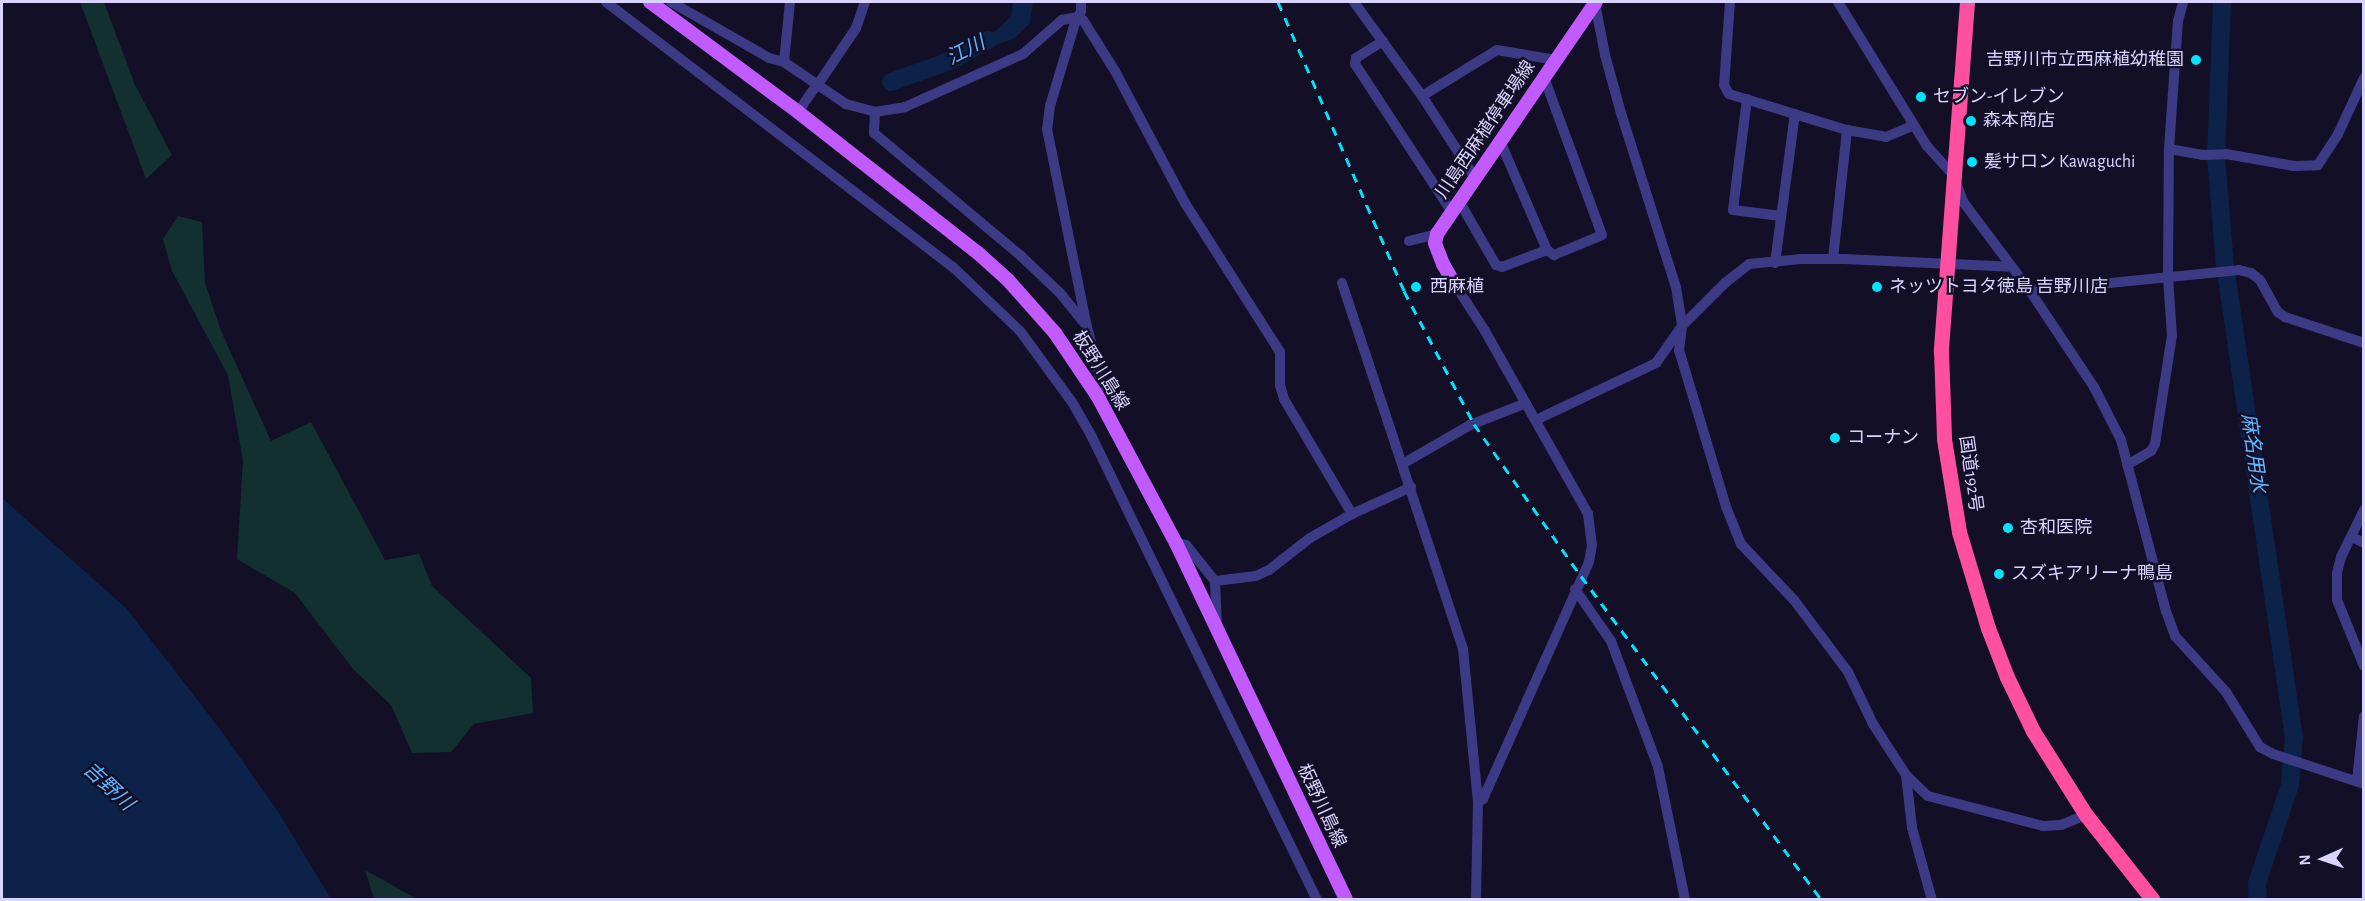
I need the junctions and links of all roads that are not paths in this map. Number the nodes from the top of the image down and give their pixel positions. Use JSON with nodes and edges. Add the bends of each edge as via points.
{"nodes":[{"id":1,"x":606,"y":2,"type":"edge"},
{"id":2,"x":650,"y":2,"type":"edge"},
{"id":3,"x":671,"y":2,"type":"edge"},
{"id":4,"x":790,"y":2,"type":"edge"},
{"id":5,"x":865,"y":2,"type":"edge"},
{"id":6,"x":1081,"y":2,"type":"edge"},
{"id":7,"x":1354,"y":2,"type":"edge"},
{"id":8,"x":1595,"y":2,"type":"edge"},
{"id":9,"x":1730,"y":2,"type":"edge"},
{"id":10,"x":1839,"y":2,"type":"edge"},
{"id":11,"x":1967,"y":2,"type":"edge"},
{"id":12,"x":2183,"y":2,"type":"edge"},
{"id":13,"x":1078,"y":17,"type":"junction"},
{"id":14,"x":1383,"y":41,"type":"junction"},
{"id":15,"x":1556,"y":60,"type":"junction"},
{"id":16,"x":784,"y":62,"type":"junction"},
{"id":17,"x":1544,"y":77,"type":"junction"},
{"id":18,"x":2364,"y":78,"type":"edge"},
{"id":19,"x":1422,"y":96,"type":"junction"},
{"id":20,"x":1747,"y":99,"type":"junction"},
{"id":21,"x":798,"y":112,"type":"junction"},
{"id":22,"x":875,"y":112,"type":"junction"},
{"id":23,"x":1795,"y":114,"type":"junction"},
{"id":24,"x":1914,"y":125,"type":"junction"},
{"id":25,"x":1847,"y":130,"type":"junction"},
{"id":26,"x":1500,"y":141,"type":"junction"},
{"id":27,"x":2169,"y":149,"type":"junction"},
{"id":28,"x":1953,"y":175,"type":"junction"},
{"id":29,"x":1475,"y":178,"type":"junction"},
{"id":30,"x":1455,"y":206,"type":"junction"},
{"id":31,"x":1781,"y":216,"type":"junction"},
{"id":32,"x":1437,"y":234,"type":"junction"},
{"id":33,"x":1408,"y":241,"type":"dead end"},
{"id":34,"x":1547,"y":250,"type":"junction"},
{"id":35,"x":1833,"y":259,"type":"junction"},
{"id":36,"x":1775,"y":262,"type":"junction"},
{"id":37,"x":1947,"y":265,"type":"junction"},
{"id":38,"x":2010,"y":267,"type":"junction"},
{"id":39,"x":2168,"y":277,"type":"junction"},
{"id":40,"x":1342,"y":282,"type":"dead end"},
{"id":41,"x":1454,"y":283,"type":"joint"},
{"id":42,"x":2030,"y":291,"type":"junction"},
{"id":43,"x":1682,"y":326,"type":"junction"},
{"id":44,"x":1087,"y":327,"type":"junction"},
{"id":45,"x":2364,"y":343,"type":"edge"},
{"id":46,"x":1098,"y":397,"type":"junction"},
{"id":47,"x":1526,"y":404,"type":"junction"},
{"id":48,"x":1536,"y":420,"type":"junction"},
{"id":49,"x":1404,"y":464,"type":"junction"},
{"id":50,"x":2127,"y":465,"type":"junction"},
{"id":51,"x":1411,"y":487,"type":"junction"},
{"id":52,"x":2364,"y":510,"type":"edge"},
{"id":53,"x":1352,"y":514,"type":"junction"},
{"id":54,"x":2352,"y":537,"type":"junction"},
{"id":55,"x":1176,"y":543,"type":"junction"},
{"id":56,"x":2364,"y":543,"type":"edge"},
{"id":57,"x":1215,"y":582,"type":"junction"},
{"id":58,"x":1575,"y":589,"type":"junction"},
{"id":59,"x":1217,"y":631,"type":"junction"},
{"id":60,"x":2364,"y":666,"type":"edge"},
{"id":61,"x":2364,"y":716,"type":"edge"},
{"id":62,"x":1906,"y":775,"type":"junction"},
{"id":63,"x":2360,"y":783,"type":"edge"},
{"id":64,"x":1478,"y":802,"type":"junction"},
{"id":65,"x":2086,"y":815,"type":"junction"},
{"id":66,"x":1317,"y":900,"type":"edge"},
{"id":67,"x":1346,"y":900,"type":"edge"},
{"id":68,"x":1476,"y":900,"type":"edge"},
{"id":69,"x":1685,"y":900,"type":"edge"},
{"id":70,"x":1932,"y":900,"type":"edge"},
{"id":71,"x":2153,"y":900,"type":"edge"}],
"edges":[{"from":1,"to":66,"type":"street","via":[[953,267],[1020,331],[1091,435]]},
{"from":2,"to":21,"type":"main road","name":"板野川島線"},
{"from":3,"to":16,"type":"street","via":[[769,58]]},
{"from":4,"to":16,"type":"street"},
{"from":5,"to":21,"type":"street","bridge":true,"via":[[856,28]]},
{"from":6,"to":13,"type":"street"},
{"from":7,"to":14,"type":"street"},
{"from":8,"to":15,"type":"main road","name":"川島西麻植停車場線"},
{"from":8,"to":43,"type":"street","via":[[1616,94],[1676,287]]},
{"from":9,"to":20,"type":"street","via":[[1724,85],[1729,94]]},
{"from":10,"to":24,"type":"street"},
{"from":11,"to":28,"type":"highway","name":"国道192号"},
{"from":12,"to":27,"type":"street","via":[[2178,21]]},
{"from":13,"to":22,"type":"street","via":[[1062,20],[1023,54],[1007,62],[905,107]]},
{"from":13,"to":44,"type":"street","via":[[1050,106],[1047,129]]},
{"from":13,"to":53,"type":"street","via":[[1115,71],[1185,203],[1280,352],[1284,399]]},
{"from":14,"to":19,"type":"street"},
{"from":14,"to":30,"type":"street","via":[[1356,58],[1356,64]]},
{"from":15,"to":17,"type":"main road","name":"川島西麻植停車場線"},
{"from":15,"to":19,"type":"street","via":[[1497,50]]},
{"from":16,"to":22,"type":"street","via":[[846,104]]},
{"from":17,"to":26,"type":"main road","name":"川島西麻植停車場線"},
{"from":17,"to":34,"type":"street","via":[[1602,235],[1554,255]]},
{"from":18,"to":27,"type":"street","via":[[2338,134],[2318,165],[2294,166]]},
{"from":19,"to":29,"type":"street"},
{"from":20,"to":23,"type":"street"},
{"from":20,"to":31,"type":"street","via":[[1733,210]]},
{"from":21,"to":46,"type":"main road","name":"板野川島線","via":[[1008,280],[1055,333]]},
{"from":22,"to":44,"type":"street","via":[[874,133],[1021,256],[1060,293]]},
{"from":23,"to":25,"type":"street"},
{"from":23,"to":31,"type":"street"},
{"from":24,"to":25,"type":"street","via":[[1886,137]]},
{"from":24,"to":28,"type":"street"},
{"from":25,"to":35,"type":"street"},
{"from":26,"to":29,"type":"main road","name":"川島西麻植停車場線"},
{"from":26,"to":34,"type":"street"},
{"from":27,"to":39,"type":"street"},
{"from":28,"to":37,"type":"highway","name":"国道192号"},
{"from":28,"to":38,"type":"street","via":[[1964,203]]},
{"from":29,"to":30,"type":"main road","name":"川島西麻植停車場線"},
{"from":30,"to":32,"type":"main road","name":"川島西麻植停車場線"},
{"from":30,"to":34,"type":"street","via":[[1496,265],[1502,267]]},
{"from":31,"to":36,"type":"street"},
{"from":32,"to":33,"type":"street"},
{"from":32,"to":41,"type":"main road","via":[[1435,243]]},
{"from":35,"to":36,"type":"street"},
{"from":35,"to":37,"type":"street"},
{"from":36,"to":43,"type":"street","via":[[1749,264]]},
{"from":37,"to":38,"type":"street"},
{"from":37,"to":65,"type":"highway","name":"国道192号","via":[[1941,392],[1959,532],[1972,582],[2007,677],[2033,731]]},
{"from":38,"to":42,"type":"street"},
{"from":39,"to":42,"type":"street"},
{"from":39,"to":45,"type":"street","via":[[2218,271],[2251,273],[2285,317]]},
{"from":39,"to":50,"type":"street","via":[[2172,336],[2155,444],[2151,451]]},
{"from":40,"to":49,"type":"street"},
{"from":41,"to":47,"type":"street"},
{"from":42,"to":50,"type":"street","via":[[2094,387],[2121,440]]},
{"from":43,"to":48,"type":"street","via":[[1656,363]]},
{"from":43,"to":62,"type":"street","via":[[1679,350],[1726,507],[1742,543],[1794,600],[1848,672],[1873,724]]},
{"from":44,"to":46,"type":"street","via":[[1104,392]]},
{"from":46,"to":55,"type":"main road","name":"板野川島線"},
{"from":47,"to":48,"type":"street"},
{"from":47,"to":49,"type":"street","via":[[1470,425]]},
{"from":48,"to":58,"type":"street","via":[[1588,514],[1591,555]]},
{"from":49,"to":51,"type":"street"},
{"from":50,"to":63,"type":"street","via":[[2175,636],[2226,692],[2260,747]]},
{"from":51,"to":53,"type":"street"},
{"from":51,"to":64,"type":"street","via":[[1462,650]]},
{"from":52,"to":54,"type":"street"},
{"from":53,"to":57,"type":"street","via":[[1310,538],[1263,574]]},
{"from":54,"to":56,"type":"street"},
{"from":54,"to":60,"type":"street","via":[[2337,573],[2337,600]]},
{"from":55,"to":57,"type":"street","via":[[1186,545]]},
{"from":55,"to":59,"type":"main road","name":"板野川島線"},
{"from":57,"to":59,"type":"street"},
{"from":58,"to":64,"type":"street","via":[[1483,799]]},
{"from":58,"to":69,"type":"street","via":[[1611,641],[1658,767]]},
{"from":59,"to":67,"type":"main road","name":"板野川島線","via":[[1244,679]]},
{"from":61,"to":63,"type":"street"},
{"from":62,"to":65,"type":"street","via":[[1928,796],[2043,826],[2061,825]]},
{"from":62,"to":70,"type":"street","via":[[1912,828]]},
{"from":64,"to":68,"type":"street"},
{"from":65,"to":71,"type":"highway","name":"国道192号"}]}
